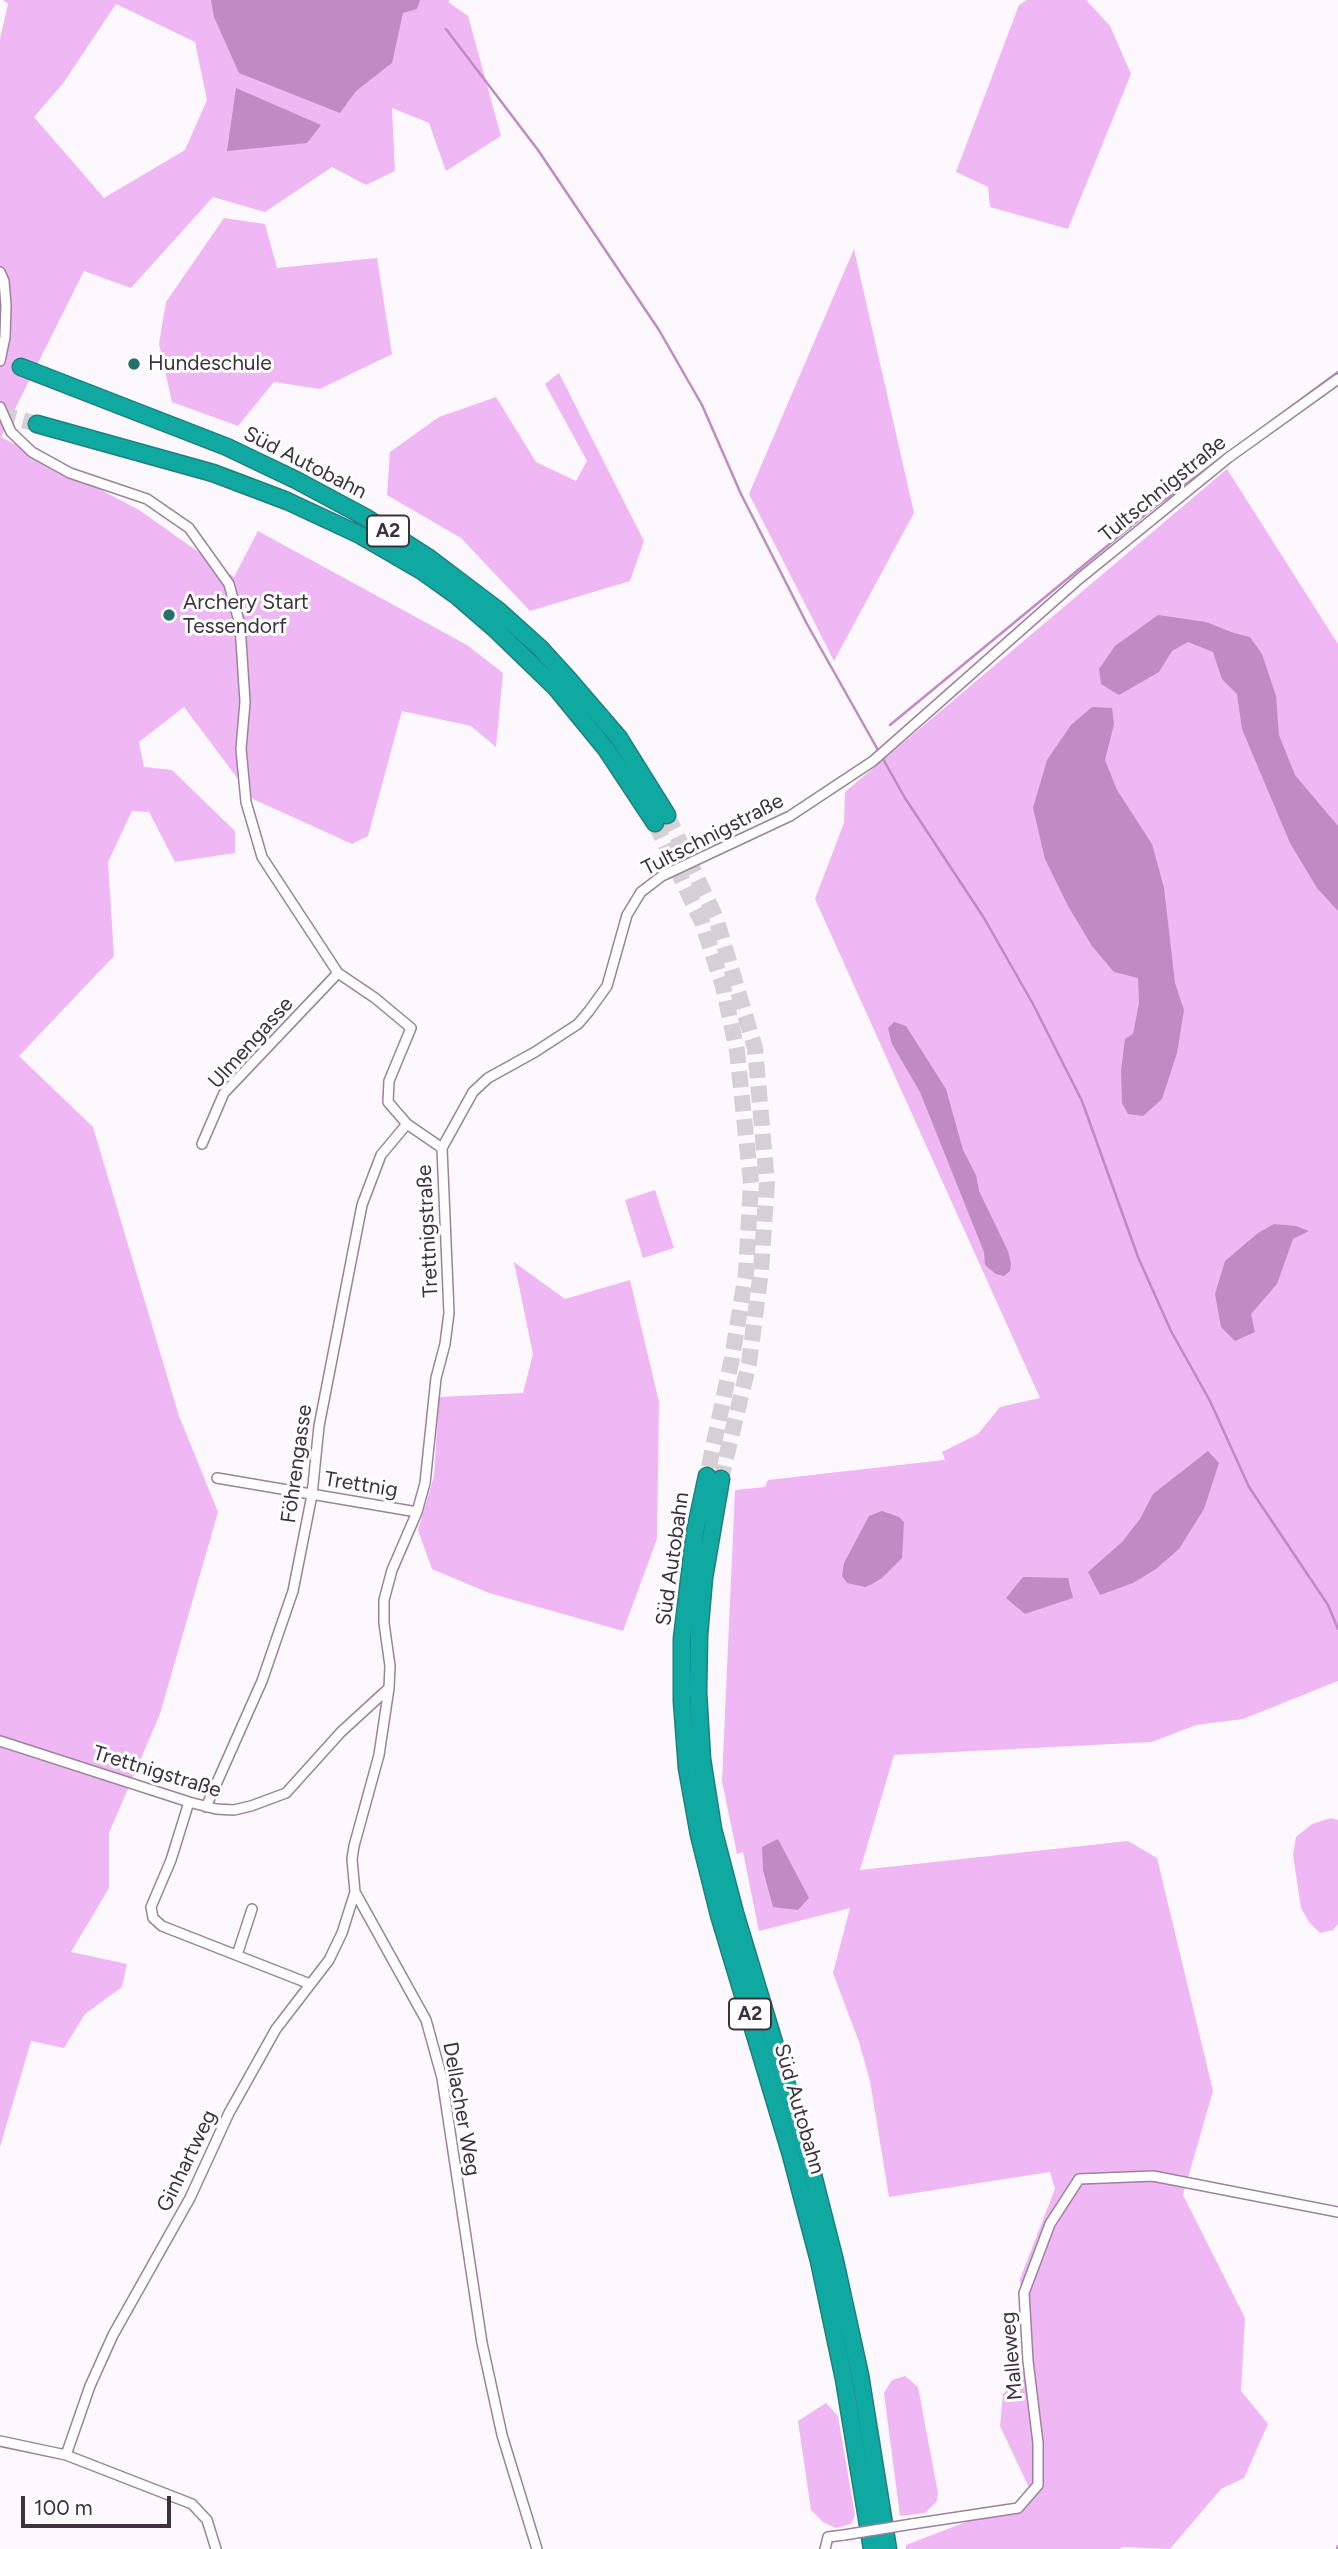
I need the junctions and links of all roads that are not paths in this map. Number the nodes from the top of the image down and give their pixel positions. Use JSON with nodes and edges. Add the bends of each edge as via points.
{"nodes":[{"id":1,"x":0,"y":272,"type":"edge"},
{"id":2,"x":0,"y":361,"type":"edge"},
{"id":3,"x":21,"y":367,"type":"dead end"},
{"id":4,"x":1338,"y":379,"type":"edge"},
{"id":5,"x":0,"y":407,"type":"edge"},
{"id":6,"x":37,"y":424,"type":"tunnel mouth"},
{"id":7,"x":338,"y":973,"type":"junction"},
{"id":8,"x":407,"y":1124,"type":"junction"},
{"id":9,"x":202,"y":1144,"type":"dead end"},
{"id":10,"x":442,"y":1148,"type":"junction"},
{"id":11,"x":217,"y":1478,"type":"dead end"},
{"id":12,"x":312,"y":1495,"type":"junction"},
{"id":13,"x":417,"y":1512,"type":"junction"},
{"id":14,"x":389,"y":1688,"type":"junction"},
{"id":15,"x":0,"y":1741,"type":"edge"},
{"id":16,"x":189,"y":1802,"type":"junction"},
{"id":17,"x":206,"y":1807,"type":"junction"},
{"id":18,"x":355,"y":1892,"type":"junction"},
{"id":19,"x":252,"y":1909,"type":"dead end"},
{"id":20,"x":237,"y":1955,"type":"junction"},
{"id":21,"x":310,"y":1984,"type":"junction"},
{"id":22,"x":1338,"y":2212,"type":"edge"},
{"id":23,"x":0,"y":2441,"type":"edge"},
{"id":24,"x":66,"y":2455,"type":"junction"},
{"id":25,"x":216,"y":2549,"type":"edge"},
{"id":26,"x":537,"y":2549,"type":"edge"},
{"id":27,"x":824,"y":2549,"type":"edge"},
{"id":28,"x":872,"y":2549,"type":"edge"},
{"id":29,"x":888,"y":2549,"type":"edge"}],
"edges":[{"from":1,"to":2,"type":"street","via":[[6,305]]},
{"from":3,"to":6,"type":"highway","name":"Süd Autobahn","number":"A2","via":[[227,447],[365,517],[429,558],[499,611],[570,681],[619,738],[661,819],[556,688],[485,620],[422,572],[360,535],[287,501],[213,473]]},
{"from":4,"to":10,"type":"street","name":"Tultschnigstraße","via":[[1228,458],[1079,579],[873,761],[790,816],[662,876],[641,892],[627,915],[607,986],[590,1011],[536,1052],[488,1078],[473,1092]]},
{"from":5,"to":7,"type":"street","name":"Trettnigstraße","via":[[11,432],[32,452],[70,473],[147,499],[189,528],[229,584],[240,625],[246,802],[262,857]]},
{"from":7,"to":8,"type":"street","name":"Trettnigstraße","via":[[411,1028],[389,1081],[388,1102]]},
{"from":7,"to":9,"type":"street","name":"Ulmengasse","via":[[224,1093]]},
{"from":8,"to":10,"type":"street","name":"Trettnigstraße"},
{"from":8,"to":12,"type":"street","name":"Föhrengasse","via":[[381,1155],[362,1205],[319,1426]]},
{"from":10,"to":13,"type":"street","name":"Trettnigstraße","via":[[449,1313]]},
{"from":11,"to":12,"type":"street","name":"Trettnig"},
{"from":12,"to":13,"type":"street","name":"Trettnig"},
{"from":12,"to":17,"type":"street","name":"Föhrengasse","via":[[286,1614]]},
{"from":13,"to":14,"type":"street","name":"Trettnigstraße","via":[[384,1600]]},
{"from":14,"to":17,"type":"street","name":"Trettnigstraße","via":[[286,1793],[242,1809]]},
{"from":14,"to":18,"type":"street","name":"Dellacher Weg","via":[[379,1755],[354,1846]]},
{"from":15,"to":16,"type":"street","name":"Trettnigstraße"},
{"from":16,"to":17,"type":"street","name":"Trettnigstraße"},
{"from":16,"to":20,"type":"street","via":[[151,1912],[162,1926]]},
{"from":18,"to":21,"type":"street","name":"Ginhartweg","via":[[329,1960]]},
{"from":18,"to":26,"type":"street","name":"Dellacher Weg","via":[[426,2020],[442,2077],[482,2343],[502,2435]]},
{"from":19,"to":20,"type":"street"},
{"from":20,"to":21,"type":"street"},
{"from":21,"to":24,"type":"street","name":"Ginhartweg","via":[[276,2029],[229,2113],[190,2198],[113,2335]]},
{"from":22,"to":27,"type":"street","name":"Malleweg","bridge":true,"via":[[1153,2176],[1079,2179],[1050,2224],[1024,2293],[1038,2485],[1018,2508],[828,2537]]},
{"from":23,"to":24,"type":"street"},
{"from":24,"to":25,"type":"street","via":[[192,2504],[207,2520]]},
{"from":28,"to":29,"type":"highway","name":"Süd Autobahn","number":"A2","via":[[844,2379],[818,2261],[719,1915],[687,1768],[682,1639],[695,1532],[714,1477],[698,1692],[713,1829],[835,2260],[860,2375]]}]}
